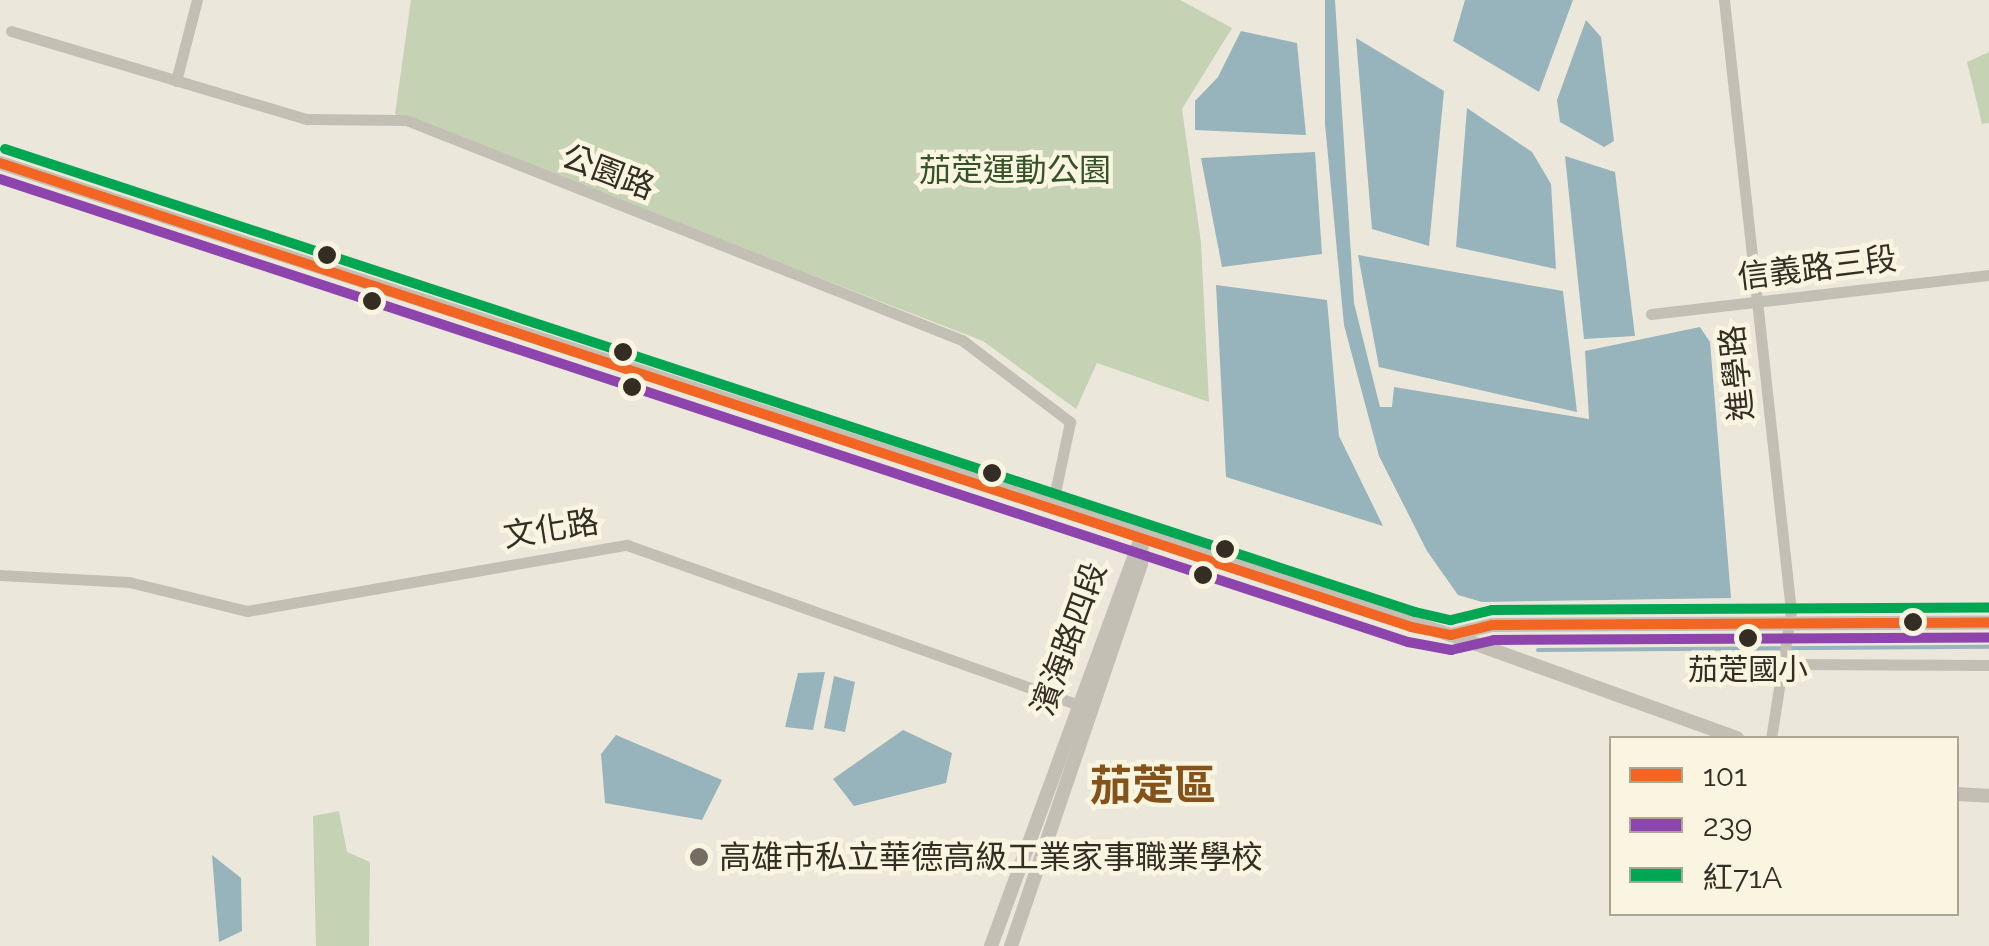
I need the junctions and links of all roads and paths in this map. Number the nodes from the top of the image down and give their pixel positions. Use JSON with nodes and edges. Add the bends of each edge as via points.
{"nodes":[{"id":1,"x":197,"y":0,"type":"edge"},
{"id":2,"x":1724,"y":0,"type":"edge"},
{"id":3,"x":11,"y":31,"type":"dead end"},
{"id":4,"x":176,"y":81,"type":"junction"},
{"id":5,"x":0,"y":163,"type":"edge"},
{"id":6,"x":1989,"y":276,"type":"edge"},
{"id":7,"x":1757,"y":302,"type":"junction"},
{"id":8,"x":1651,"y":314,"type":"dead end"},
{"id":9,"x":1052,"y":507,"type":"junction"},
{"id":10,"x":1142,"y":535,"type":"junction"},
{"id":11,"x":0,"y":574,"type":"edge"},
{"id":12,"x":1989,"y":622,"type":"edge"},
{"id":13,"x":1792,"y":632,"type":"junction"},
{"id":14,"x":1451,"y":636,"type":"junction"},
{"id":15,"x":1789,"y":661,"type":"junction"},
{"id":16,"x":1989,"y":664,"type":"edge"},
{"id":17,"x":1074,"y":704,"type":"junction"},
{"id":18,"x":1091,"y":710,"type":"junction"},
{"id":19,"x":1731,"y":736,"type":"edge"},
{"id":20,"x":1771,"y":736,"type":"edge"},
{"id":21,"x":1959,"y":794,"type":"edge"},
{"id":22,"x":1989,"y":796,"type":"edge"},
{"id":23,"x":990,"y":946,"type":"edge"},
{"id":24,"x":1010,"y":946,"type":"edge"}],
"edges":[{"from":1,"to":4,"type":"street"},
{"from":2,"to":7,"type":"street","name":"進學路"},
{"from":3,"to":4,"type":"street","name":"公園路"},
{"from":4,"to":9,"type":"street","name":"公園路","via":[[306,119],[406,120],[962,340],[1070,422]]},
{"from":5,"to":9,"type":"street"},
{"from":6,"to":7,"type":"street","name":"信義路三段"},
{"from":7,"to":8,"type":"street","name":"信義路三段"},
{"from":7,"to":13,"type":"street","name":"進學路"},
{"from":9,"to":10,"type":"street"},
{"from":10,"to":14,"type":"street"},
{"from":10,"to":17,"type":"street","name":"濱海路四段"},
{"from":10,"to":18,"type":"street","name":"濱海路四段","via":[[1140,564]]},
{"from":11,"to":17,"type":"street","name":"文化路","via":[[129,582],[247,611],[628,545]]},
{"from":12,"to":13,"type":"street"},
{"from":13,"to":14,"type":"street","via":[[1499,625]]},
{"from":13,"to":15,"type":"street","name":"進學路"},
{"from":14,"to":19,"type":"street"},
{"from":15,"to":16,"type":"street"},
{"from":15,"to":20,"type":"street","name":"進學路"},
{"from":17,"to":18,"type":"street","name":"文化路"},
{"from":17,"to":23,"type":"street","name":"濱海路四段"},
{"from":18,"to":24,"type":"street","name":"濱海路四段"},
{"from":21,"to":22,"type":"street"}]}
